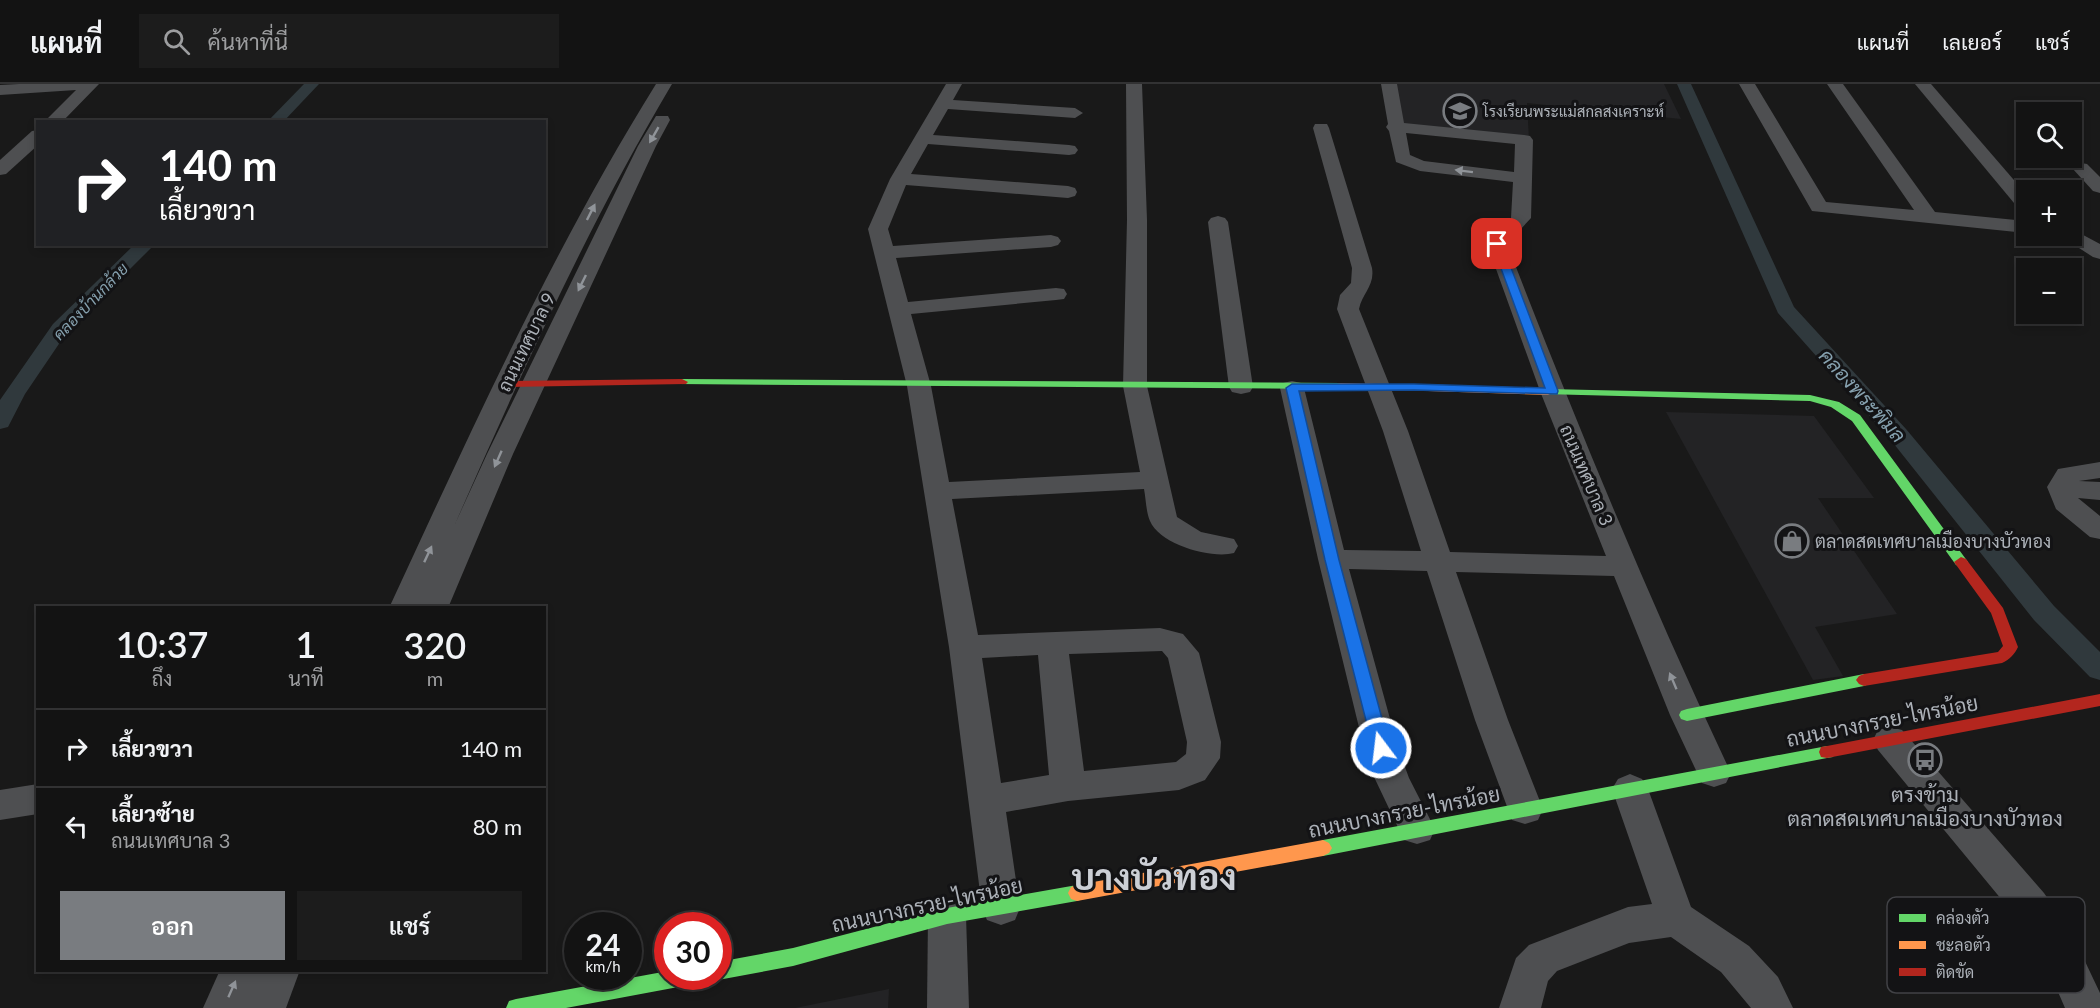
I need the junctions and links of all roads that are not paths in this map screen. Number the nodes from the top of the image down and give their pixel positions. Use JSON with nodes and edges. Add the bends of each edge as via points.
{"nodes":[{"id":1,"x":91,"y":84,"type":"edge"},
{"id":2,"x":664,"y":84,"type":"edge"},
{"id":3,"x":683,"y":84,"type":"edge"},
{"id":4,"x":1134,"y":84,"type":"edge"},
{"id":5,"x":1389,"y":84,"type":"edge"},
{"id":6,"x":1747,"y":84,"type":"edge"},
{"id":7,"x":1835,"y":84,"type":"edge"},
{"id":8,"x":1923,"y":84,"type":"edge"},
{"id":9,"x":0,"y":90,"type":"edge"},
{"id":10,"x":948,"y":94,"type":"edge"},
{"id":11,"x":1075,"y":113,"type":"dead end"},
{"id":12,"x":54,"y":120,"type":"edge"},
{"id":13,"x":1395,"y":127,"type":"junction"},
{"id":14,"x":1321,"y":128,"type":"dead end"},
{"id":15,"x":924,"y":139,"type":"junction"},
{"id":16,"x":1069,"y":150,"type":"dead end"},
{"id":17,"x":2100,"y":171,"type":"edge"},
{"id":18,"x":1522,"y":178,"type":"junction"},
{"id":19,"x":899,"y":179,"type":"junction"},
{"id":20,"x":2100,"y":188,"type":"edge"},
{"id":21,"x":1068,"y":192,"type":"dead end"},
{"id":22,"x":2016,"y":193,"type":"edge"},
{"id":23,"x":1929,"y":218,"type":"junction"},
{"id":24,"x":1218,"y":222,"type":"dead end"},
{"id":25,"x":2016,"y":226,"type":"edge"},
{"id":26,"x":1051,"y":241,"type":"dead end"},
{"id":27,"x":2082,"y":241,"type":"edge"},
{"id":28,"x":883,"y":253,"type":"junction"},
{"id":29,"x":2100,"y":253,"type":"edge"},
{"id":30,"x":1056,"y":294,"type":"dead end"},
{"id":31,"x":899,"y":309,"type":"junction"},
{"id":32,"x":534,"y":383,"type":"junction"},
{"id":33,"x":505,"y":384,"type":"junction"},
{"id":34,"x":919,"y":386,"type":"junction"},
{"id":35,"x":1135,"y":386,"type":"junction"},
{"id":36,"x":1241,"y":387,"type":"junction"},
{"id":37,"x":1378,"y":387,"type":"junction"},
{"id":38,"x":1292,"y":388,"type":"junction"},
{"id":39,"x":1552,"y":391,"type":"junction"},
{"id":40,"x":2100,"y":470,"type":"edge"},
{"id":41,"x":1155,"y":480,"type":"junction"},
{"id":42,"x":2061,"y":487,"type":"junction"},
{"id":43,"x":937,"y":491,"type":"junction"},
{"id":44,"x":2100,"y":491,"type":"edge"},
{"id":45,"x":2100,"y":530,"type":"edge"},
{"id":46,"x":1224,"y":546,"type":"dead end"},
{"id":47,"x":1332,"y":560,"type":"junction"},
{"id":48,"x":1438,"y":564,"type":"junction"},
{"id":49,"x":1625,"y":566,"type":"junction"},
{"id":50,"x":405,"y":606,"type":"edge"},
{"id":51,"x":434,"y":606,"type":"edge"},
{"id":52,"x":1052,"y":642,"type":"junction"},
{"id":53,"x":965,"y":647,"type":"junction"},
{"id":54,"x":2100,"y":700,"type":"edge"},
{"id":55,"x":1687,"y":715,"type":"junction"},
{"id":56,"x":1890,"y":740,"type":"junction"},
{"id":57,"x":1714,"y":773,"type":"junction"},
{"id":58,"x":1068,"y":787,"type":"junction"},
{"id":59,"x":1630,"y":789,"type":"junction"},
{"id":60,"x":36,"y":800,"type":"edge"},
{"id":61,"x":987,"y":800,"type":"junction"},
{"id":62,"x":0,"y":805,"type":"edge"},
{"id":63,"x":1525,"y":809,"type":"junction"},
{"id":64,"x":1417,"y":830,"type":"junction"},
{"id":65,"x":2023,"y":897,"type":"edge"},
{"id":66,"x":1001,"y":908,"type":"junction"},
{"id":67,"x":947,"y":916,"type":"junction"},
{"id":68,"x":1676,"y":919,"type":"junction"},
{"id":69,"x":732,"y":968,"type":"edge"},
{"id":70,"x":239,"y":972,"type":"edge"},
{"id":71,"x":279,"y":972,"type":"edge"},
{"id":72,"x":654,"y":982,"type":"edge"},
{"id":73,"x":2079,"y":993,"type":"edge"},
{"id":74,"x":224,"y":1008,"type":"edge"},
{"id":75,"x":265,"y":1008,"type":"edge"},
{"id":76,"x":516,"y":1008,"type":"edge"},
{"id":77,"x":948,"y":1008,"type":"edge"},
{"id":78,"x":1520,"y":1008,"type":"edge"},
{"id":79,"x":1772,"y":1008,"type":"edge"},
{"id":80,"x":2086,"y":1008,"type":"edge"}],
"edges":[{"from":1,"to":9,"type":"street"},
{"from":1,"to":12,"type":"street"},
{"from":33,"to":2,"type":"street","name":"ถนนเทศบาล 9","one_way":true,"via":[[623,149]]},
{"from":3,"to":32,"type":"street","name":"ถนนเทศบาล 9","one_way":true,"via":[[647,147]]},
{"from":4,"to":35,"type":"street"},
{"from":5,"to":13,"type":"street"},
{"from":6,"to":23,"type":"street","via":[[1819,207]]},
{"from":7,"to":23,"type":"street"},
{"from":8,"to":22,"type":"street"},
{"from":10,"to":11,"type":"street"},
{"from":10,"to":15,"type":"street"},
{"from":18,"to":13,"type":"street","one_way":true,"via":[[1408,162],[1402,158]]},
{"from":13,"to":18,"type":"street","name":"ถนนเทศบาล 3","via":[[1524,140]]},
{"from":14,"to":37,"type":"street","via":[[1364,280],[1351,295],[1348,309]]},
{"from":15,"to":16,"type":"street"},
{"from":15,"to":19,"type":"street"},
{"from":17,"to":20,"type":"street","via":[[2081,168]]},
{"from":18,"to":39,"type":"street","name":"ถนนเทศบาล 3","via":[[1521,218],[1500,236],[1497,244]]},
{"from":19,"to":21,"type":"street"},
{"from":19,"to":28,"type":"street","via":[[878,229]]},
{"from":23,"to":25,"type":"street"},
{"from":24,"to":36,"type":"street"},
{"from":26,"to":28,"type":"street"},
{"from":27,"to":29,"type":"street"},
{"from":28,"to":31,"type":"street"},
{"from":30,"to":31,"type":"street"},
{"from":31,"to":34,"type":"street"},
{"from":32,"to":33,"type":"street"},
{"from":32,"to":34,"type":"street"},
{"from":32,"to":51,"type":"street","name":"ถนนเทศบาล 9","one_way":true},
{"from":50,"to":33,"type":"street","name":"ถนนเทศบาล 9","one_way":true},
{"from":34,"to":35,"type":"street"},
{"from":34,"to":43,"type":"street"},
{"from":35,"to":36,"type":"street"},
{"from":35,"to":41,"type":"street"},
{"from":36,"to":38,"type":"street"},
{"from":37,"to":38,"type":"street"},
{"from":37,"to":39,"type":"street"},
{"from":37,"to":48,"type":"street"},
{"from":38,"to":47,"type":"street"},
{"from":39,"to":49,"type":"street","name":"ถนนเทศบาล 3"},
{"from":39,"to":55,"type":"street","via":[[1810,398],[1844,407],[1998,612],[2011,646],[2002,657],[1843,683]]},
{"from":40,"to":42,"type":"street","via":[[2067,474]]},
{"from":41,"to":43,"type":"street"},
{"from":41,"to":46,"type":"street","via":[[1164,521],[1176,533],[1190,541]]},
{"from":42,"to":44,"type":"street"},
{"from":42,"to":45,"type":"street","via":[[2066,503]]},
{"from":43,"to":53,"type":"street"},
{"from":47,"to":48,"type":"street"},
{"from":47,"to":64,"type":"street","via":[[1381,748]]},
{"from":48,"to":49,"type":"street"},
{"from":48,"to":63,"type":"street"},
{"from":55,"to":49,"type":"street","name":"ถนนเทศบาล 3","one_way":true},
{"from":52,"to":53,"type":"street"},
{"from":52,"to":58,"type":"street"},
{"from":52,"to":58,"type":"street","via":[[1172,642],[1183,653],[1204,742],[1203,758],[1193,770],[1179,776]]},
{"from":53,"to":61,"type":"street"},
{"from":54,"to":56,"type":"street","name":"ถนนบางกรวย-ไทรน้อย"},
{"from":55,"to":57,"type":"street","name":"ถนนเทศบาล 3"},
{"from":56,"to":57,"type":"street","name":"ถนนบางกรวย-ไทรน้อย"},
{"from":56,"to":65,"type":"street"},
{"from":57,"to":59,"type":"street","name":"ถนนบางกรวย-ไทรน้อย"},
{"from":58,"to":61,"type":"street"},
{"from":59,"to":63,"type":"street","name":"ถนนบางกรวย-ไทรน้อย"},
{"from":59,"to":68,"type":"street"},
{"from":60,"to":62,"type":"street"},
{"from":61,"to":66,"type":"street"},
{"from":63,"to":64,"type":"street","name":"ถนนบางกรวย-ไทรน้อย"},
{"from":64,"to":66,"type":"street","name":"ถนนบางกรวย-ไทรน้อย"},
{"from":66,"to":67,"type":"street","name":"ถนนบางกรวย-ไทรน้อย"},
{"from":67,"to":69,"type":"street","name":"ถนนบางกรวย-ไทรน้อย","via":[[793,957]]},
{"from":67,"to":77,"type":"street"},
{"from":68,"to":78,"type":"street","via":[[1628,925],[1543,958],[1530,971]]},
{"from":68,"to":79,"type":"street","via":[[1735,959],[1764,991]]},
{"from":74,"to":70,"type":"street","one_way":true},
{"from":71,"to":75,"type":"street"},
{"from":72,"to":76,"type":"street"},
{"from":73,"to":80,"type":"street"}]}
